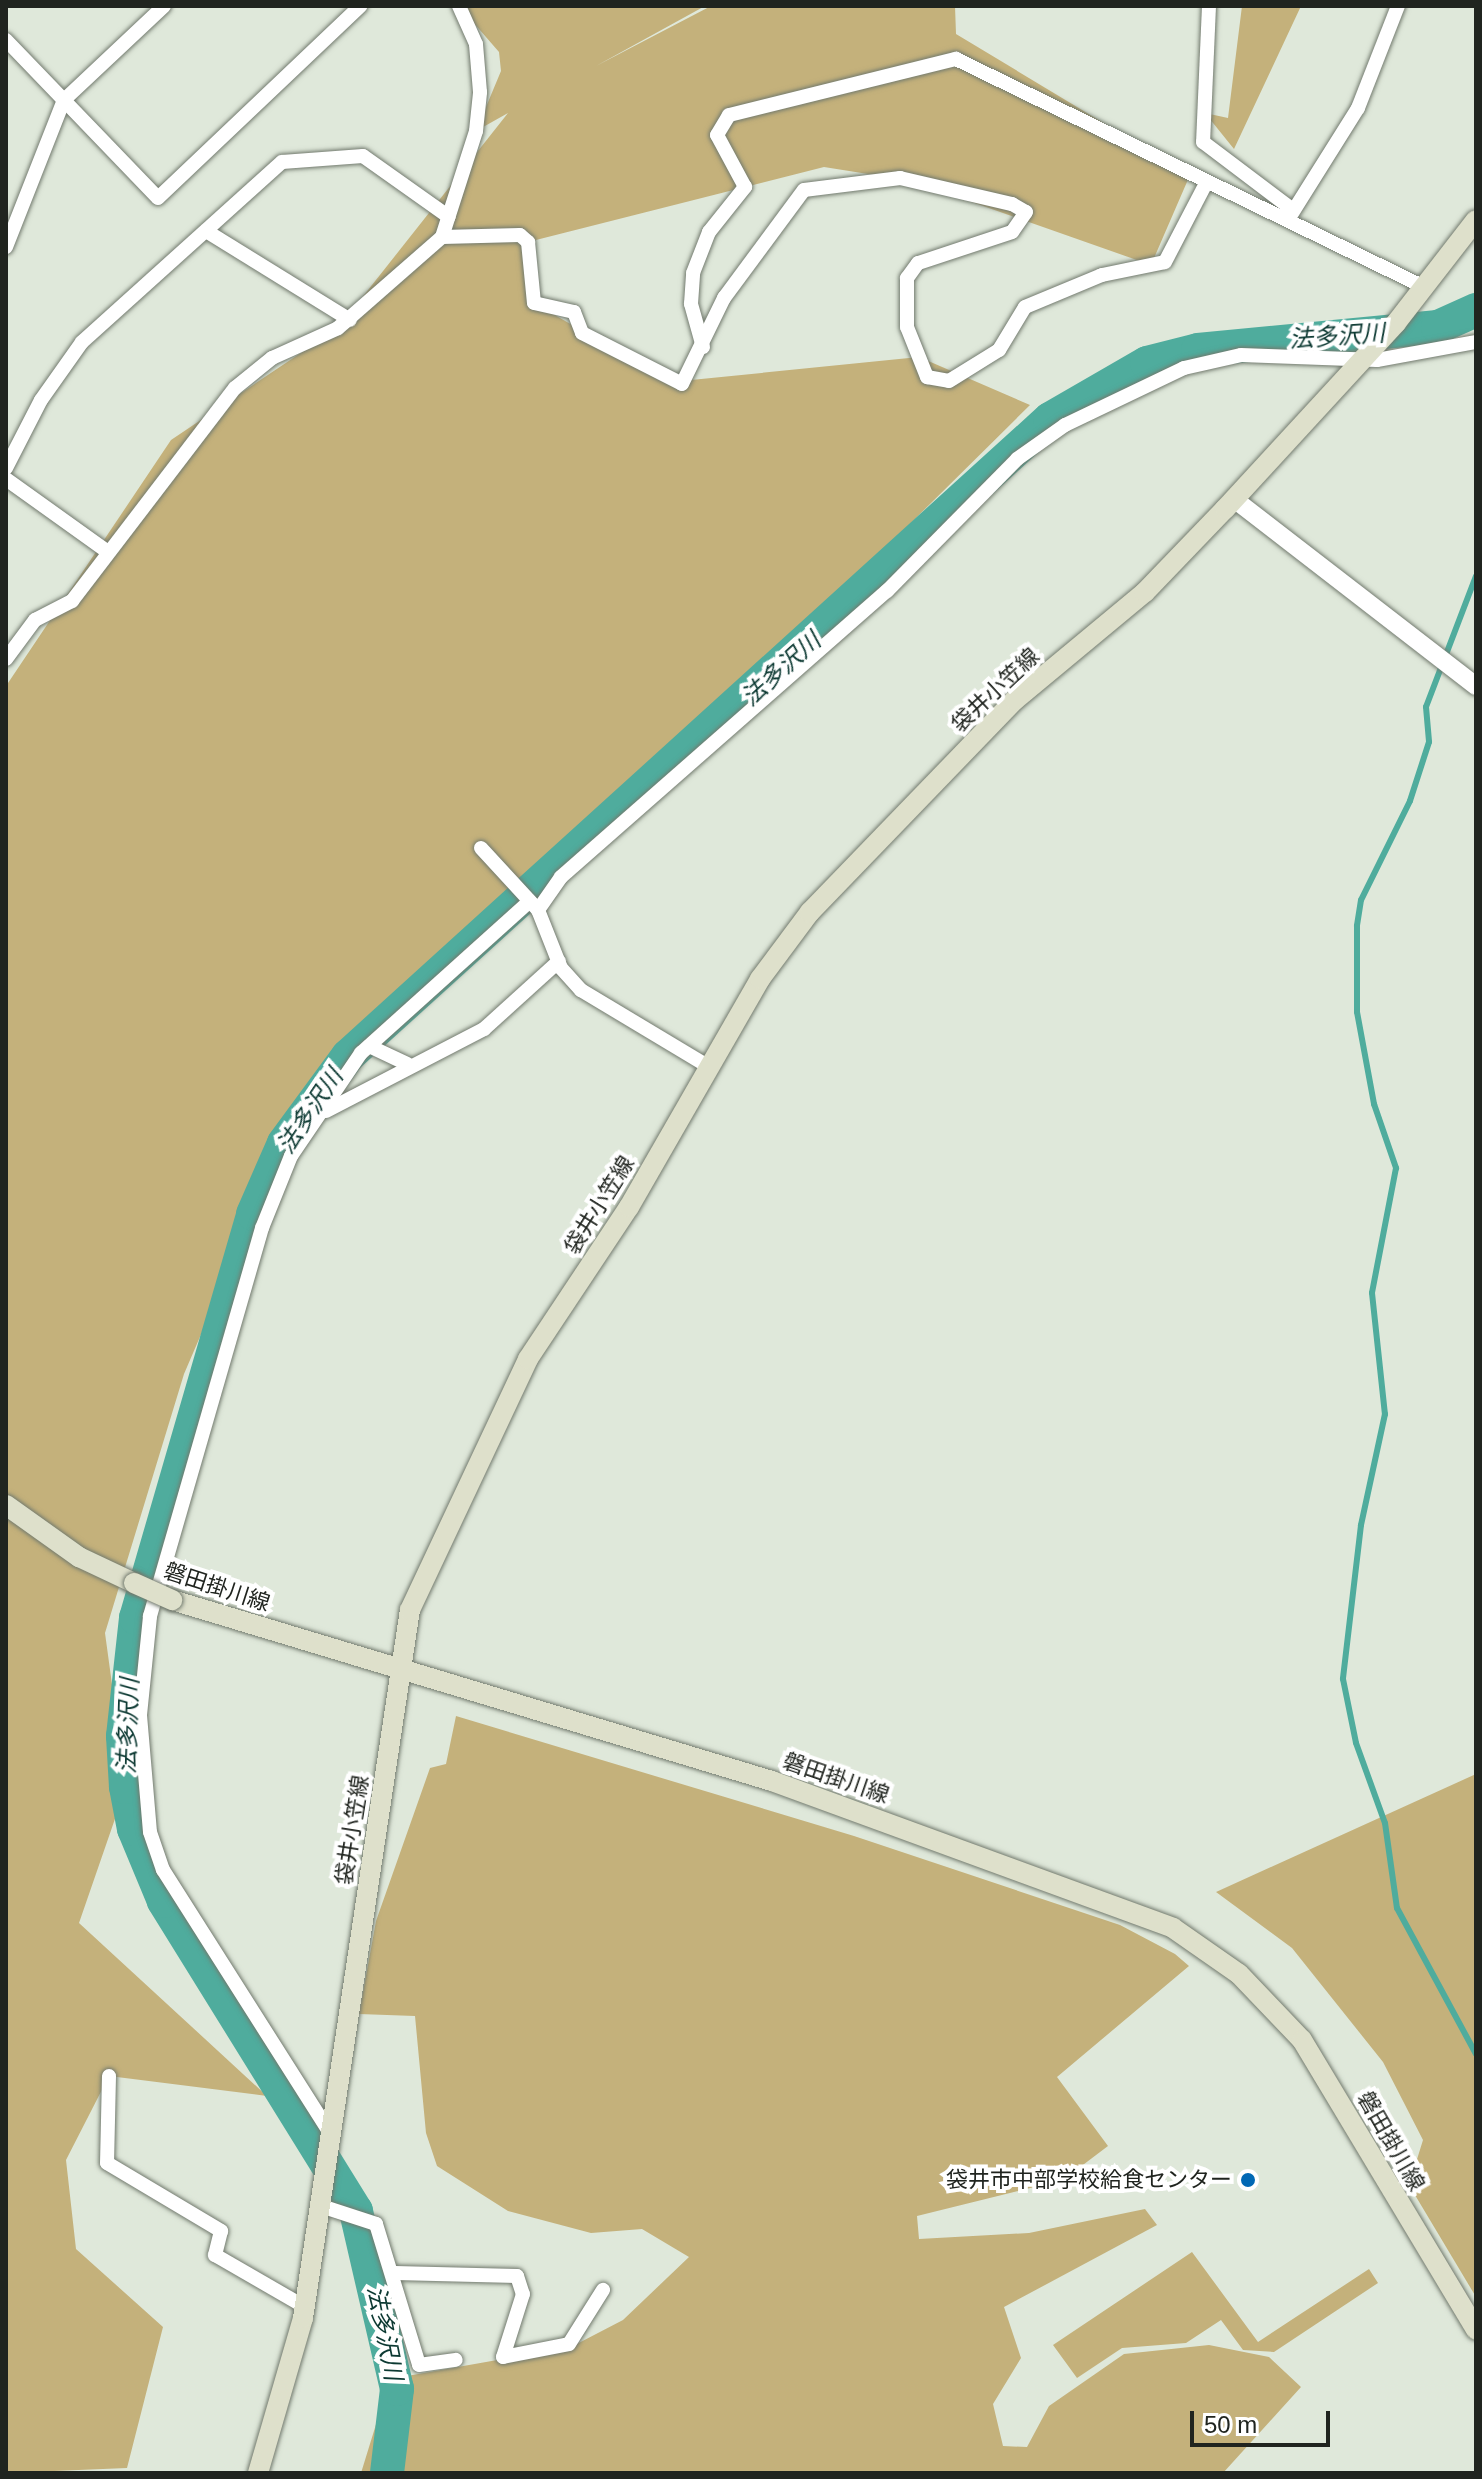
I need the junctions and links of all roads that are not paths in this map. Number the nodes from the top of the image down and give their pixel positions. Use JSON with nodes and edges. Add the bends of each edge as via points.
{"nodes":[{"id":1,"x":164,"y":6,"type":"edge"},
{"id":2,"x":360,"y":6,"type":"edge"},
{"id":3,"x":459,"y":6,"type":"edge"},
{"id":4,"x":1398,"y":6,"type":"edge"},
{"id":5,"x":1206,"y":9,"type":"edge"},
{"id":6,"x":6,"y":40,"type":"edge"},
{"id":7,"x":64,"y":100,"type":"junction"},
{"id":8,"x":1205,"y":185,"type":"junction"},
{"id":9,"x":1289,"y":216,"type":"junction"},
{"id":10,"x":449,"y":217,"type":"junction"},
{"id":11,"x":1476,"y":220,"type":"edge"},
{"id":12,"x":206,"y":231,"type":"junction"},
{"id":13,"x":442,"y":237,"type":"junction"},
{"id":14,"x":6,"y":247,"type":"edge"},
{"id":15,"x":1424,"y":287,"type":"junction"},
{"id":16,"x":350,"y":320,"type":"junction"},
{"id":17,"x":1476,"y":342,"type":"edge"},
{"id":18,"x":703,"y":347,"type":"junction"},
{"id":19,"x":1361,"y":357,"type":"junction"},
{"id":20,"x":6,"y":468,"type":"edge"},
{"id":21,"x":6,"y":479,"type":"edge"},
{"id":22,"x":1234,"y":499,"type":"junction"},
{"id":23,"x":108,"y":552,"type":"junction"},
{"id":24,"x":6,"y":659,"type":"edge"},
{"id":25,"x":1476,"y":686,"type":"edge"},
{"id":26,"x":481,"y":848,"type":"dead end"},
{"id":27,"x":534,"y":905,"type":"junction"},
{"id":28,"x":559,"y":961,"type":"junction"},
{"id":29,"x":369,"y":1046,"type":"junction"},
{"id":30,"x":407,"y":1064,"type":"junction"},
{"id":31,"x":706,"y":1065,"type":"junction"},
{"id":32,"x":322,"y":1113,"type":"junction"},
{"id":33,"x":6,"y":1505,"type":"edge"},
{"id":34,"x":401,"y":1669,"type":"junction"},
{"id":35,"x":109,"y":2076,"type":"dead end"},
{"id":36,"x":330,"y":2133,"type":"junction"},
{"id":37,"x":321,"y":2206,"type":"junction"},
{"id":38,"x":395,"y":2273,"type":"junction"},
{"id":39,"x":603,"y":2290,"type":"dead end"},
{"id":40,"x":305,"y":2307,"type":"junction"},
{"id":41,"x":1476,"y":2330,"type":"edge"},
{"id":42,"x":456,"y":2360,"type":"dead end"},
{"id":43,"x":258,"y":2473,"type":"edge"}],
"edges":[{"from":1,"to":7,"type":"street"},
{"from":2,"to":7,"type":"street","via":[[158,198]]},
{"from":3,"to":10,"type":"street","via":[[476,44],[480,92],[476,131]]},
{"from":4,"to":9,"type":"street","via":[[1376,72]]},
{"from":5,"to":9,"type":"street","via":[[1203,142]]},
{"from":6,"to":7,"type":"street"},
{"from":7,"to":14,"type":"street"},
{"from":8,"to":9,"type":"street"},
{"from":8,"to":18,"type":"street","via":[[956,59],[729,115],[717,135],[745,187],[709,232],[693,273],[691,304]]},
{"from":8,"to":18,"type":"street","via":[[1165,262],[1102,275],[1025,307],[999,350],[949,381],[927,377],[907,327],[907,278],[918,263],[1012,232],[1026,212],[900,178],[804,190],[724,298]]},
{"from":9,"to":15,"type":"street"},
{"from":10,"to":12,"type":"street","via":[[363,156],[282,162]]},
{"from":10,"to":13,"type":"street"},
{"from":11,"to":15,"type":"main road","name":"袋井小笠線"},
{"from":12,"to":16,"type":"street"},
{"from":12,"to":20,"type":"street","via":[[82,342],[41,400]]},
{"from":13,"to":16,"type":"street"},
{"from":13,"to":18,"type":"street","via":[[520,235],[528,242],[534,303],[574,312],[582,333],[671,382],[682,384]]},
{"from":15,"to":19,"type":"main road","name":"袋井小笠線"},
{"from":16,"to":23,"type":"street","via":[[272,358],[235,388]]},
{"from":17,"to":19,"type":"street"},
{"from":19,"to":22,"type":"main road","name":"袋井小笠線"},
{"from":19,"to":27,"type":"street","via":[[1241,355],[1184,368],[1065,425],[1017,459],[887,591]]},
{"from":21,"to":23,"type":"street"},
{"from":22,"to":25,"type":"street"},
{"from":22,"to":31,"type":"main road","name":"袋井小笠線","via":[[1145,592],[1015,700],[810,912]]},
{"from":23,"to":24,"type":"street","via":[[72,601],[35,620]]},
{"from":26,"to":27,"type":"street"},
{"from":27,"to":28,"type":"street"},
{"from":27,"to":29,"type":"street"},
{"from":28,"to":30,"type":"street","via":[[484,1029]]},
{"from":28,"to":31,"type":"street","via":[[581,990]]},
{"from":29,"to":30,"type":"street"},
{"from":29,"to":32,"type":"street"},
{"from":30,"to":32,"type":"street"},
{"from":31,"to":34,"type":"main road","name":"袋井小笠線","via":[[629,1207],[528,1359],[410,1610]]},
{"from":32,"to":36,"type":"street","via":[[277,1182],[150,1616],[140,1777],[163,1870]]},
{"from":33,"to":34,"type":"main road","name":"磐田掛川線","bridge":true,"via":[[79,1557],[172,1600]]},
{"from":34,"to":36,"type":"main road","name":"袋井小笠線"},
{"from":34,"to":41,"type":"main road","name":"磐田掛川線","via":[[952,1843],[1124,1905],[1209,1950],[1302,2040]]},
{"from":35,"to":40,"type":"street","via":[[107,2163],[221,2231],[215,2255]]},
{"from":36,"to":37,"type":"main road","name":"袋井小笠線"},
{"from":37,"to":38,"type":"street","via":[[376,2224]]},
{"from":37,"to":40,"type":"main road","name":"袋井小笠線"},
{"from":38,"to":39,"type":"street","via":[[517,2276],[523,2294],[503,2357],[569,2344]]},
{"from":38,"to":42,"type":"street","via":[[419,2365]]},
{"from":40,"to":43,"type":"main road","name":"袋井小笠線"}]}
